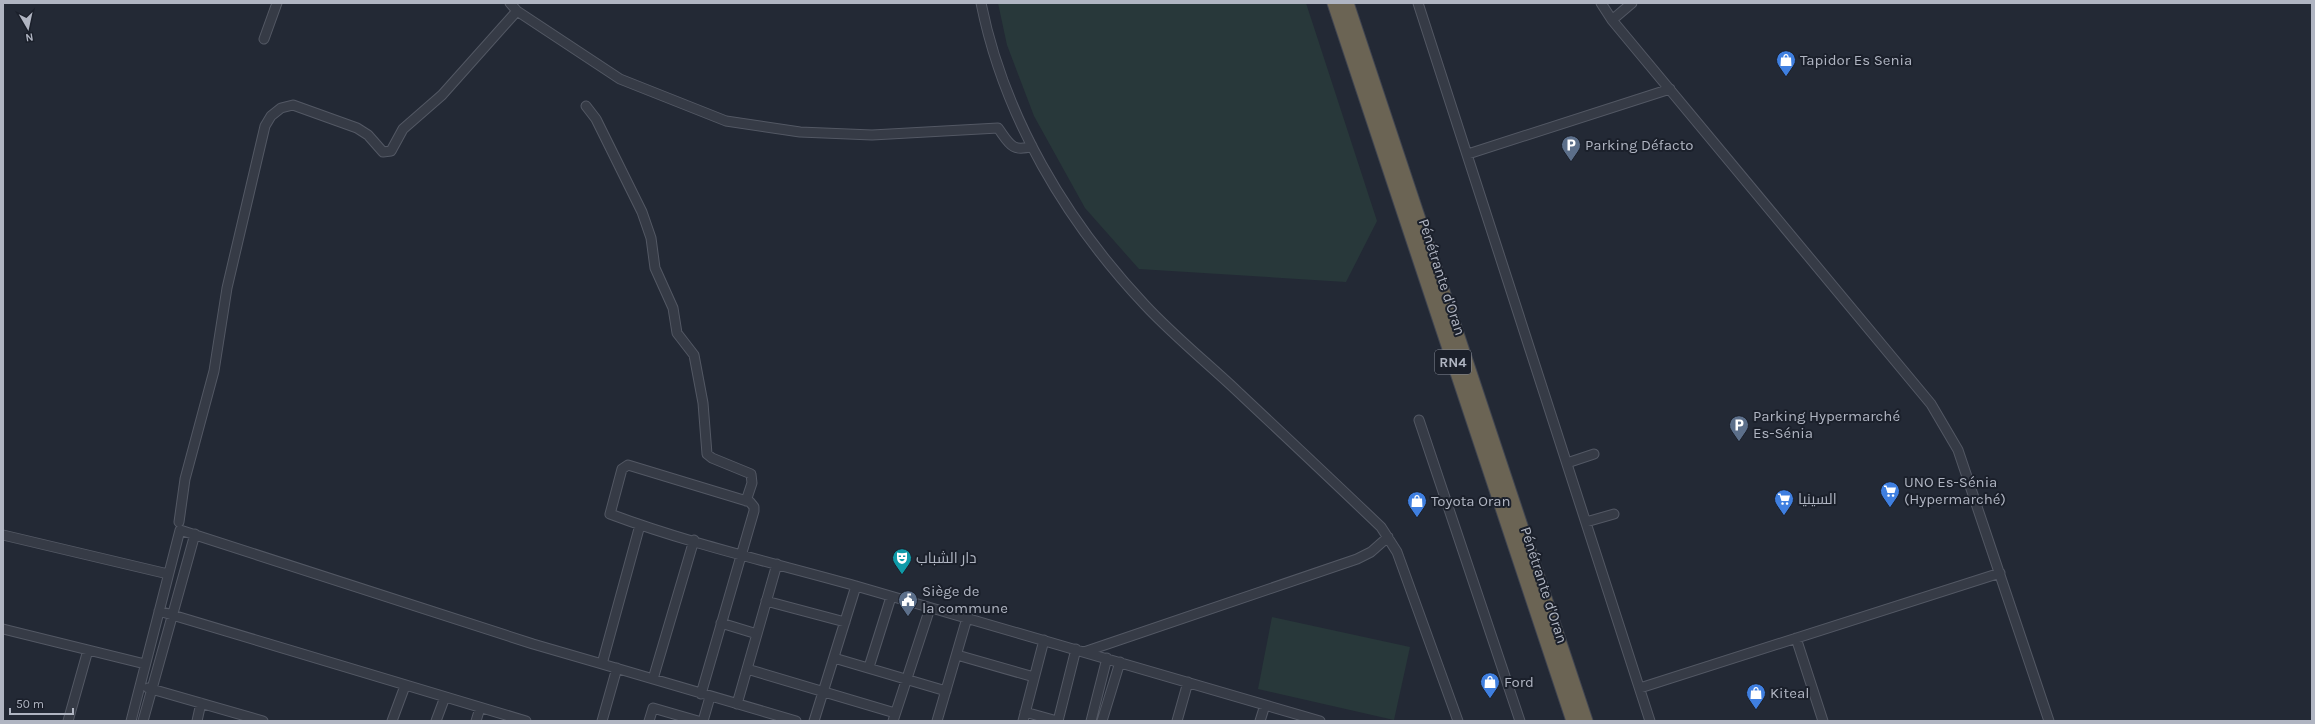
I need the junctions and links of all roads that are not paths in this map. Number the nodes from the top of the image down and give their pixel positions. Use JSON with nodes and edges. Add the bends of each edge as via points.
{"nodes":[{"id":1,"x":277,"y":3,"type":"edge"},
{"id":2,"x":510,"y":3,"type":"edge"},
{"id":3,"x":981,"y":3,"type":"edge"},
{"id":4,"x":1334,"y":3,"type":"edge"},
{"id":5,"x":1347,"y":3,"type":"edge"},
{"id":6,"x":1418,"y":3,"type":"edge"},
{"id":7,"x":1601,"y":3,"type":"edge"},
{"id":8,"x":1632,"y":3,"type":"edge"},
{"id":9,"x":517,"y":11,"type":"junction"},
{"id":10,"x":1612,"y":20,"type":"junction"},
{"id":11,"x":264,"y":39,"type":"dead end"},
{"id":12,"x":1670,"y":89,"type":"junction"},
{"id":13,"x":586,"y":106,"type":"dead end"},
{"id":14,"x":1032,"y":146,"type":"junction"},
{"id":15,"x":1468,"y":154,"type":"junction"},
{"id":16,"x":1419,"y":420,"type":"dead end"},
{"id":17,"x":1594,"y":454,"type":"dead end"},
{"id":18,"x":1567,"y":463,"type":"junction"},
{"id":19,"x":746,"y":501,"type":"junction"},
{"id":20,"x":1614,"y":514,"type":"dead end"},
{"id":21,"x":1586,"y":522,"type":"junction"},
{"id":22,"x":640,"y":525,"type":"junction"},
{"id":23,"x":179,"y":526,"type":"junction"},
{"id":24,"x":195,"y":534,"type":"junction"},
{"id":25,"x":3,"y":535,"type":"edge"},
{"id":26,"x":1388,"y":537,"type":"junction"},
{"id":27,"x":694,"y":540,"type":"junction"},
{"id":28,"x":740,"y":554,"type":"junction"},
{"id":29,"x":777,"y":564,"type":"junction"},
{"id":30,"x":2000,"y":573,"type":"junction"},
{"id":31,"x":168,"y":574,"type":"junction"},
{"id":32,"x":856,"y":586,"type":"junction"},
{"id":33,"x":891,"y":597,"type":"junction"},
{"id":34,"x":766,"y":601,"type":"junction"},
{"id":35,"x":930,"y":608,"type":"junction"},
{"id":36,"x":159,"y":611,"type":"junction"},
{"id":37,"x":172,"y":617,"type":"junction"},
{"id":38,"x":967,"y":618,"type":"junction"},
{"id":39,"x":845,"y":622,"type":"junction"},
{"id":40,"x":721,"y":623,"type":"junction"},
{"id":41,"x":3,"y":629,"type":"edge"},
{"id":42,"x":757,"y":634,"type":"junction"},
{"id":43,"x":1796,"y":638,"type":"junction"},
{"id":44,"x":1044,"y":640,"type":"junction"},
{"id":45,"x":88,"y":650,"type":"junction"},
{"id":46,"x":1080,"y":651,"type":"junction"},
{"id":47,"x":957,"y":655,"type":"junction"},
{"id":48,"x":834,"y":658,"type":"junction"},
{"id":49,"x":1107,"y":658,"type":"junction"},
{"id":50,"x":1120,"y":662,"type":"junction"},
{"id":51,"x":145,"y":664,"type":"junction"},
{"id":52,"x":602,"y":664,"type":"junction"},
{"id":53,"x":868,"y":667,"type":"junction"},
{"id":54,"x":617,"y":668,"type":"junction"},
{"id":55,"x":747,"y":669,"type":"junction"},
{"id":56,"x":1034,"y":677,"type":"junction"},
{"id":57,"x":907,"y":678,"type":"junction"},
{"id":58,"x":652,"y":679,"type":"junction"},
{"id":59,"x":1188,"y":682,"type":"junction"},
{"id":60,"x":140,"y":686,"type":"junction"},
{"id":61,"x":405,"y":686,"type":"junction"},
{"id":62,"x":1640,"y":688,"type":"junction"},
{"id":63,"x":152,"y":689,"type":"junction"},
{"id":64,"x":823,"y":691,"type":"junction"},
{"id":65,"x":946,"y":691,"type":"junction"},
{"id":66,"x":705,"y":695,"type":"junction"},
{"id":67,"x":445,"y":697,"type":"junction"},
{"id":68,"x":201,"y":702,"type":"junction"},
{"id":69,"x":737,"y":704,"type":"junction"},
{"id":70,"x":1265,"y":704,"type":"junction"},
{"id":71,"x":480,"y":708,"type":"junction"},
{"id":72,"x":1024,"y":716,"type":"edge"},
{"id":73,"x":894,"y":717,"type":"edge"},
{"id":74,"x":1300,"y":718,"type":"edge"},
{"id":75,"x":68,"y":721,"type":"edge"},
{"id":76,"x":131,"y":721,"type":"edge"},
{"id":77,"x":143,"y":721,"type":"edge"},
{"id":78,"x":197,"y":721,"type":"edge"},
{"id":79,"x":263,"y":721,"type":"edge"},
{"id":80,"x":392,"y":721,"type":"edge"},
{"id":81,"x":436,"y":721,"type":"edge"},
{"id":82,"x":476,"y":721,"type":"edge"},
{"id":83,"x":526,"y":721,"type":"edge"},
{"id":84,"x":602,"y":721,"type":"edge"},
{"id":85,"x":648,"y":721,"type":"edge"},
{"id":86,"x":698,"y":721,"type":"edge"},
{"id":87,"x":703,"y":721,"type":"edge"},
{"id":88,"x":796,"y":721,"type":"edge"},
{"id":89,"x":814,"y":721,"type":"edge"},
{"id":90,"x":937,"y":721,"type":"edge"},
{"id":91,"x":1058,"y":721,"type":"edge"},
{"id":92,"x":1090,"y":721,"type":"edge"},
{"id":93,"x":1102,"y":721,"type":"edge"},
{"id":94,"x":1178,"y":721,"type":"edge"},
{"id":95,"x":1260,"y":721,"type":"edge"},
{"id":96,"x":1320,"y":721,"type":"edge"},
{"id":97,"x":1458,"y":721,"type":"edge"},
{"id":98,"x":1520,"y":721,"type":"edge"},
{"id":99,"x":1573,"y":721,"type":"edge"},
{"id":100,"x":1586,"y":721,"type":"edge"},
{"id":101,"x":1650,"y":721,"type":"edge"},
{"id":102,"x":1823,"y":721,"type":"edge"},
{"id":103,"x":2049,"y":721,"type":"edge"}],
"edges":[{"from":1,"to":11,"type":"street"},
{"from":2,"to":9,"type":"street"},
{"from":3,"to":14,"type":"street","via":[[987,34],[1009,98]]},
{"from":4,"to":99,"type":"highway","name":"Pénétrante d'Oran","number":"RN4"},
{"from":5,"to":100,"type":"highway","name":"Pénétrante d'Oran","number":"RN4"},
{"from":6,"to":15,"type":"street"},
{"from":7,"to":10,"type":"street"},
{"from":8,"to":10,"type":"street"},
{"from":9,"to":14,"type":"street","via":[[620,79],[726,121],[800,132],[872,135],[998,128],[1012,147],[1021,150]]},
{"from":9,"to":23,"type":"street","via":[[442,95],[403,129],[391,151],[383,152],[357,128],[293,105],[281,108],[264,126],[227,288],[214,371],[185,479]]},
{"from":10,"to":12,"type":"street"},
{"from":12,"to":15,"type":"street"},
{"from":12,"to":30,"type":"street","via":[[1931,404],[1958,450]]},
{"from":13,"to":19,"type":"street","via":[[596,119],[642,212],[651,238],[655,268],[673,308],[677,334],[694,355],[703,403],[706,452],[712,458],[751,474],[752,483]]},
{"from":14,"to":26,"type":"street","via":[[1044,171],[1090,240],[1145,305],[1381,527]]},
{"from":15,"to":18,"type":"street"},
{"from":16,"to":98,"type":"street"},
{"from":17,"to":18,"type":"street"},
{"from":18,"to":21,"type":"street"},
{"from":19,"to":22,"type":"street","via":[[628,466],[622,469],[610,514]]},
{"from":19,"to":28,"type":"street","via":[[752,504],[754,511]]},
{"from":20,"to":21,"type":"street"},
{"from":21,"to":62,"type":"street"},
{"from":22,"to":27,"type":"street"},
{"from":22,"to":52,"type":"street"},
{"from":23,"to":24,"type":"street"},
{"from":23,"to":31,"type":"street"},
{"from":24,"to":37,"type":"street"},
{"from":24,"to":52,"type":"street"},
{"from":25,"to":31,"type":"street"},
{"from":26,"to":46,"type":"street","via":[[1371,552],[1357,559]]},
{"from":26,"to":97,"type":"street","via":[[1398,552]]},
{"from":27,"to":28,"type":"street"},
{"from":27,"to":58,"type":"street"},
{"from":28,"to":29,"type":"street"},
{"from":28,"to":40,"type":"street"},
{"from":29,"to":32,"type":"street"},
{"from":29,"to":34,"type":"street"},
{"from":30,"to":43,"type":"street"},
{"from":30,"to":103,"type":"street"},
{"from":31,"to":36,"type":"street"},
{"from":32,"to":33,"type":"street"},
{"from":32,"to":39,"type":"street"},
{"from":33,"to":35,"type":"street"},
{"from":33,"to":53,"type":"street"},
{"from":34,"to":39,"type":"street"},
{"from":34,"to":42,"type":"street"},
{"from":35,"to":38,"type":"street"},
{"from":35,"to":57,"type":"street"},
{"from":36,"to":37,"type":"street"},
{"from":36,"to":51,"type":"street"},
{"from":37,"to":61,"type":"street"},
{"from":37,"to":63,"type":"street"},
{"from":38,"to":44,"type":"street"},
{"from":38,"to":47,"type":"street"},
{"from":39,"to":48,"type":"street"},
{"from":40,"to":42,"type":"street"},
{"from":40,"to":66,"type":"street"},
{"from":41,"to":45,"type":"street"},
{"from":42,"to":55,"type":"street"},
{"from":43,"to":62,"type":"street"},
{"from":43,"to":102,"type":"street"},
{"from":44,"to":46,"type":"street"},
{"from":44,"to":56,"type":"street"},
{"from":45,"to":51,"type":"street"},
{"from":45,"to":75,"type":"street"},
{"from":46,"to":49,"type":"street"},
{"from":46,"to":91,"type":"street"},
{"from":47,"to":56,"type":"street"},
{"from":47,"to":65,"type":"street"},
{"from":48,"to":53,"type":"street"},
{"from":48,"to":64,"type":"street"},
{"from":49,"to":50,"type":"street"},
{"from":49,"to":92,"type":"street"},
{"from":50,"to":59,"type":"street"},
{"from":50,"to":93,"type":"street"},
{"from":51,"to":60,"type":"street"},
{"from":52,"to":54,"type":"street"},
{"from":53,"to":57,"type":"street"},
{"from":54,"to":58,"type":"street"},
{"from":54,"to":84,"type":"street"},
{"from":55,"to":64,"type":"street"},
{"from":55,"to":69,"type":"street"},
{"from":56,"to":72,"type":"street"},
{"from":57,"to":65,"type":"street"},
{"from":57,"to":73,"type":"street"},
{"from":58,"to":66,"type":"street"},
{"from":59,"to":70,"type":"street"},
{"from":59,"to":94,"type":"street"},
{"from":60,"to":63,"type":"street"},
{"from":60,"to":76,"type":"street"},
{"from":61,"to":67,"type":"street"},
{"from":61,"to":80,"type":"street"},
{"from":62,"to":101,"type":"street"},
{"from":63,"to":68,"type":"street"},
{"from":63,"to":77,"type":"street"},
{"from":64,"to":73,"type":"street"},
{"from":64,"to":89,"type":"street"},
{"from":65,"to":90,"type":"street"},
{"from":66,"to":69,"type":"street"},
{"from":66,"to":87,"type":"street"},
{"from":67,"to":71,"type":"street"},
{"from":67,"to":81,"type":"street"},
{"from":68,"to":78,"type":"street"},
{"from":68,"to":79,"type":"street"},
{"from":69,"to":88,"type":"street"},
{"from":70,"to":74,"type":"street"},
{"from":70,"to":95,"type":"street"},
{"from":71,"to":82,"type":"street"},
{"from":71,"to":83,"type":"street"},
{"from":72,"to":91,"type":"street"},
{"from":74,"to":96,"type":"street"},
{"from":85,"to":86,"type":"street","via":[[652,708]]}]}
